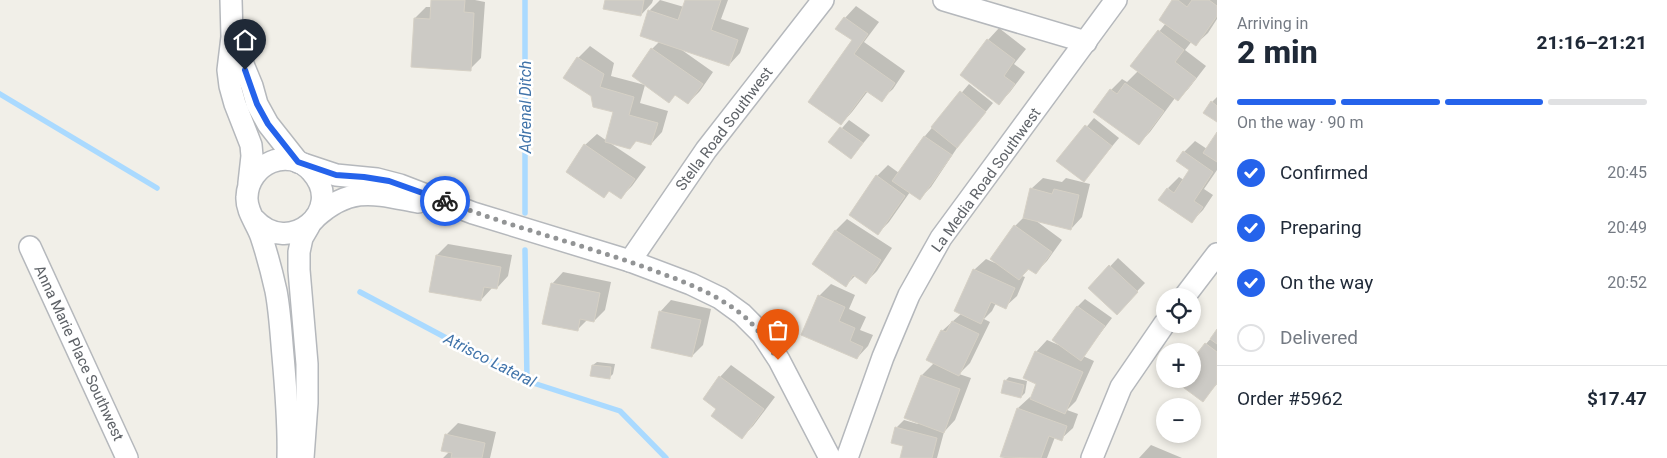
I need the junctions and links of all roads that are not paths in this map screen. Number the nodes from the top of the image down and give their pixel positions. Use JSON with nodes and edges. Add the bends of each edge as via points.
{"nodes":[{"id":1,"x":231,"y":0,"type":"edge"},
{"id":2,"x":824,"y":0,"type":"edge"},
{"id":3,"x":944,"y":0,"type":"edge"},
{"id":4,"x":1116,"y":0,"type":"edge"},
{"id":5,"x":232,"y":37,"type":"junction"},
{"id":6,"x":1086,"y":42,"type":"junction"},
{"id":7,"x":300,"y":163,"type":"junction"},
{"id":8,"x":249,"y":183,"type":"junction"},
{"id":9,"x":473,"y":213,"type":"junction"},
{"id":10,"x":254,"y":219,"type":"junction"},
{"id":11,"x":312,"y":221,"type":"junction"},
{"id":12,"x":30,"y":247,"type":"dead end"},
{"id":13,"x":1217,"y":254,"type":"edge"},
{"id":14,"x":630,"y":261,"type":"junction"},
{"id":15,"x":1191,"y":288,"type":"edge"},
{"id":16,"x":1158,"y":333,"type":"edge"},
{"id":17,"x":127,"y":458,"type":"edge"},
{"id":18,"x":288,"y":458,"type":"edge"},
{"id":19,"x":303,"y":458,"type":"edge"},
{"id":20,"x":830,"y":458,"type":"edge"},
{"id":21,"x":847,"y":458,"type":"edge"},
{"id":22,"x":1092,"y":458,"type":"edge"}],
"edges":[{"from":1,"to":5,"type":"street"},
{"from":2,"to":14,"type":"street","name":"Stella Road Southwest","via":[[706,150]]},
{"from":3,"to":6,"type":"street"},
{"from":4,"to":6,"type":"street","name":"La Media Road Southwest"},
{"from":5,"to":7,"type":"street","via":[[268,124]]},
{"from":5,"to":8,"type":"street","via":[[228,70],[235,104],[251,145]]},
{"from":6,"to":21,"type":"street","name":"La Media Road Southwest","via":[[941,238],[909,295]]},
{"from":7,"to":8,"type":"street","via":[[285,159],[272,161],[261,167]]},
{"from":7,"to":9,"type":"street","via":[[336,175],[389,181]]},
{"from":7,"to":11,"type":"street","via":[[317,178],[321,190],[322,202]]},
{"from":8,"to":10,"type":"street","via":[[247,201]]},
{"from":9,"to":11,"type":"street","via":[[370,194],[346,197]]},
{"from":9,"to":14,"type":"street"},
{"from":10,"to":11,"type":"street","via":[[263,228],[280,234],[292,233]]},
{"from":10,"to":18,"type":"street","via":[[278,301],[288,406]]},
{"from":11,"to":19,"type":"street","via":[[302,238],[299,252],[307,364]]},
{"from":12,"to":17,"type":"street","name":"Anna Marie Place Southwest"},
{"from":13,"to":15,"type":"street"},
{"from":14,"to":20,"type":"street","via":[[691,284],[720,298],[742,314],[762,334],[778,360]]},
{"from":16,"to":22,"type":"street","via":[[1121,387]]}]}
